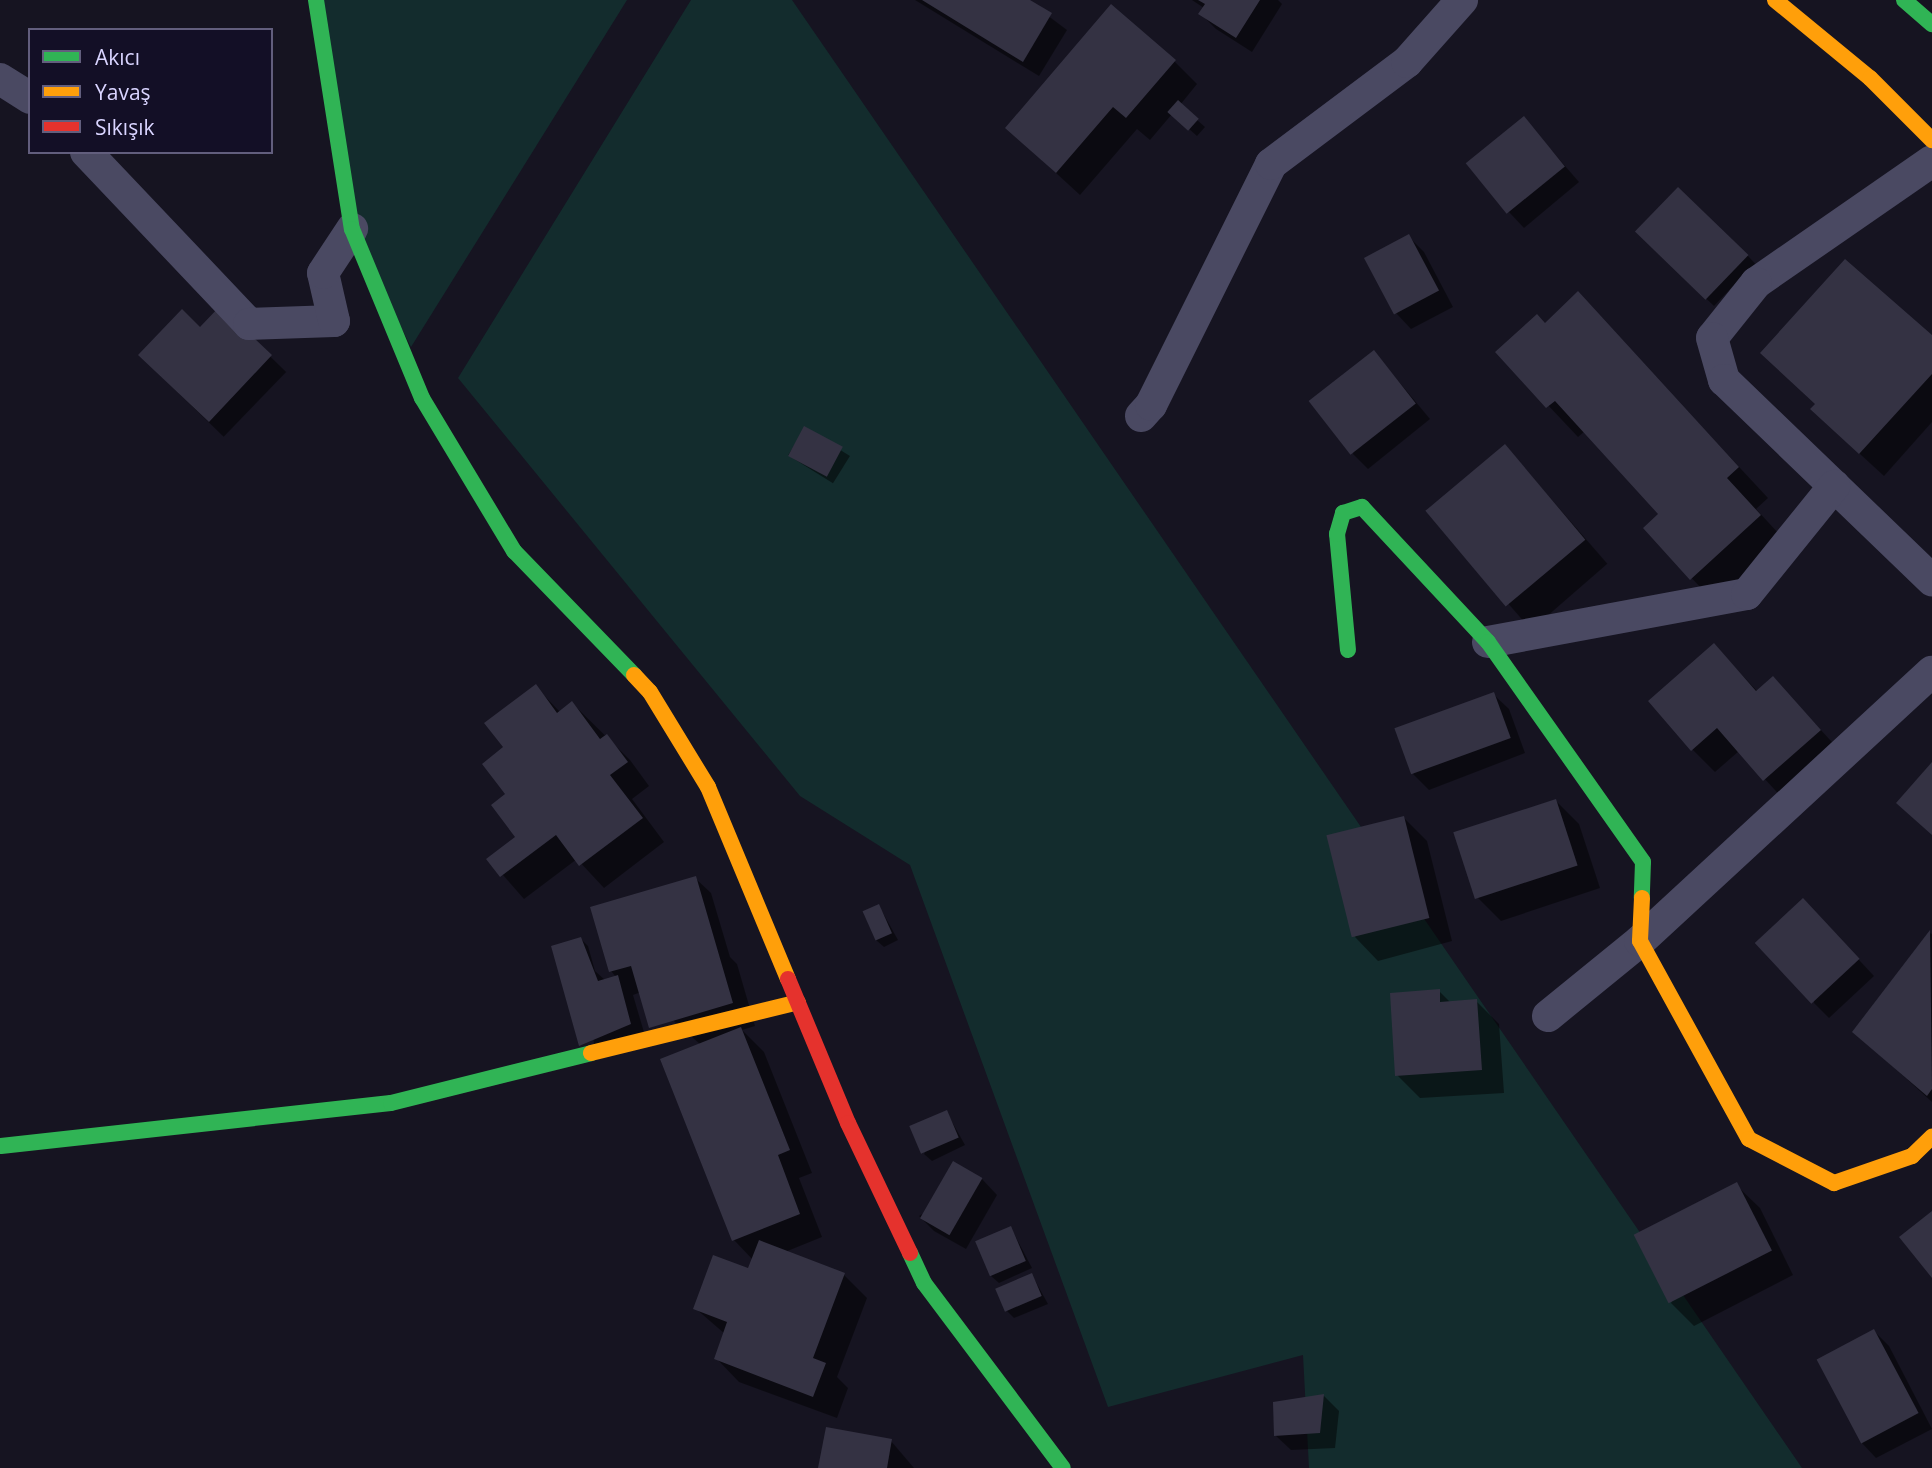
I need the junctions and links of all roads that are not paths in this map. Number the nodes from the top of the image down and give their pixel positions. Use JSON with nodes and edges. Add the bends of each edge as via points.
{"nodes":[{"id":1,"x":316,"y":0,"type":"edge"},
{"id":2,"x":1462,"y":0,"type":"edge"},
{"id":3,"x":1774,"y":0,"type":"edge"},
{"id":4,"x":1904,"y":0,"type":"edge"},
{"id":5,"x":1932,"y":24,"type":"edge"},
{"id":6,"x":0,"y":79,"type":"edge"},
{"id":7,"x":28,"y":97,"type":"edge"},
{"id":8,"x":1932,"y":140,"type":"edge"},
{"id":9,"x":88,"y":154,"type":"edge"},
{"id":10,"x":1932,"y":161,"type":"edge"},
{"id":11,"x":352,"y":229,"type":"junction"},
{"id":12,"x":1141,"y":416,"type":"dead end"},
{"id":13,"x":1834,"y":486,"type":"junction"},
{"id":14,"x":1932,"y":580,"type":"edge"},
{"id":15,"x":1488,"y":642,"type":"junction"},
{"id":16,"x":1348,"y":650,"type":"dead end"},
{"id":17,"x":1932,"y":672,"type":"edge"},
{"id":18,"x":1640,"y":941,"type":"junction"},
{"id":19,"x":798,"y":1002,"type":"junction"},
{"id":20,"x":1548,"y":1016,"type":"dead end"},
{"id":21,"x":1932,"y":1138,"type":"edge"},
{"id":22,"x":1,"y":1146,"type":"edge"},
{"id":23,"x":1063,"y":1468,"type":"edge"}],
"edges":[{"from":1,"to":11,"type":"street"},
{"from":2,"to":12,"type":"street","via":[[1407,62],[1271,164],[1151,405]]},
{"from":3,"to":8,"type":"street","via":[[1870,78]]},
{"from":4,"to":5,"type":"street"},
{"from":6,"to":7,"type":"street"},
{"from":9,"to":11,"type":"street","via":[[249,324],[334,321],[323,273]]},
{"from":10,"to":13,"type":"street","via":[[1756,283],[1712,338],[1724,380]]},
{"from":11,"to":19,"type":"street","via":[[422,398],[514,551],[650,692],[708,787]]},
{"from":13,"to":14,"type":"street"},
{"from":13,"to":15,"type":"street","via":[[1747,594]]},
{"from":15,"to":16,"type":"street","via":[[1362,507],[1343,513],[1337,534]]},
{"from":15,"to":18,"type":"street","via":[[1643,862]]},
{"from":17,"to":18,"type":"street"},
{"from":18,"to":20,"type":"street"},
{"from":18,"to":21,"type":"street","via":[[1749,1139],[1834,1183],[1912,1156]]},
{"from":19,"to":22,"type":"street","via":[[391,1103]]},
{"from":19,"to":23,"type":"street","via":[[848,1123],[924,1283]]}]}
